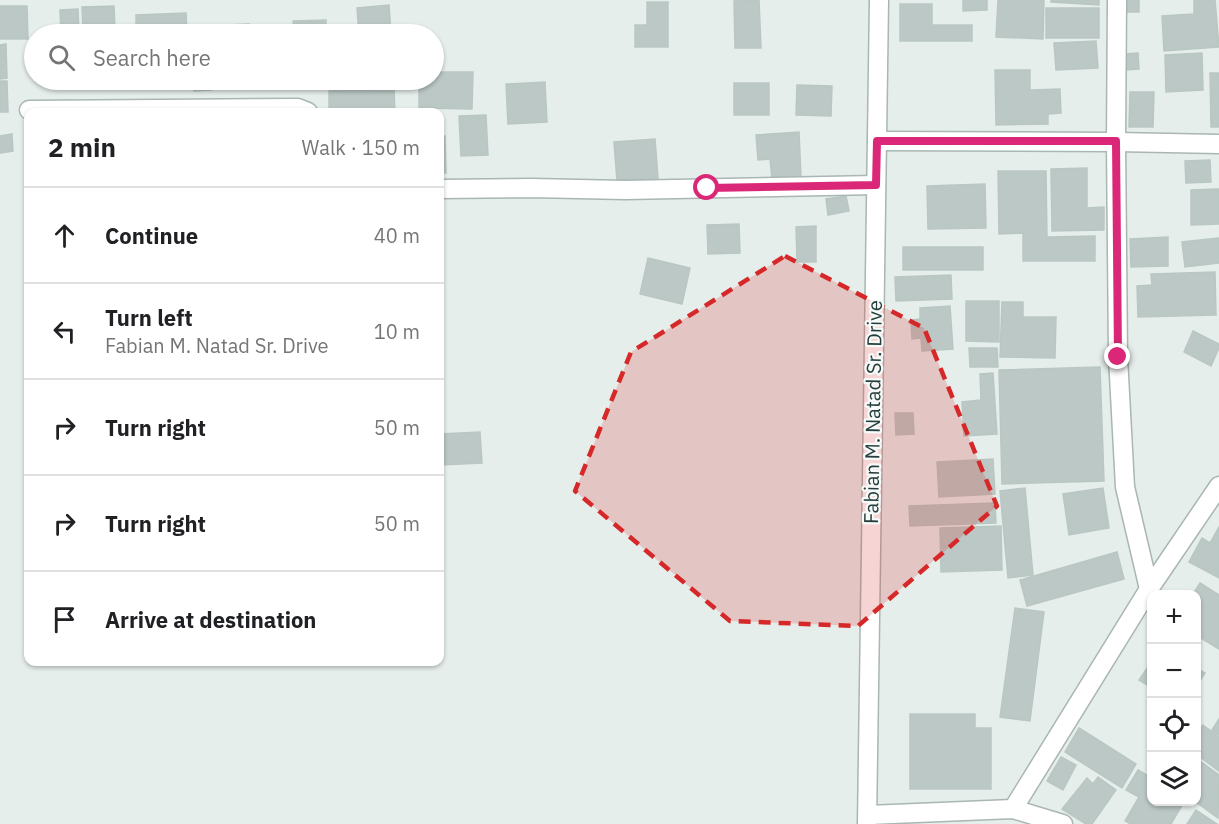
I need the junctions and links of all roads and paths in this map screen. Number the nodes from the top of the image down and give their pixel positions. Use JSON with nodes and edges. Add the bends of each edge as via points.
{"nodes":[{"id":1,"x":879,"y":0,"type":"edge"},
{"id":2,"x":1117,"y":0,"type":"edge"},
{"id":3,"x":877,"y":141,"type":"junction"},
{"id":4,"x":1116,"y":141,"type":"junction"},
{"id":5,"x":1219,"y":144,"type":"edge"},
{"id":6,"x":876,"y":185,"type":"junction"},
{"id":7,"x":444,"y":189,"type":"edge"},
{"id":8,"x":1219,"y":486,"type":"edge"},
{"id":9,"x":1149,"y":589,"type":"junction"},
{"id":10,"x":1014,"y":808,"type":"junction"},
{"id":11,"x":868,"y":819,"type":"edge"},
{"id":12,"x":1063,"y":824,"type":"edge"}],
"edges":[{"from":1,"to":3,"type":"street","name":"Fabian M. Natad Sr. Drive"},
{"from":2,"to":4,"type":"street"},
{"from":3,"to":4,"type":"street"},
{"from":3,"to":6,"type":"street","name":"Fabian M. Natad Sr. Drive"},
{"from":4,"to":5,"type":"street"},
{"from":4,"to":9,"type":"street","via":[[1118,357],[1125,488]]},
{"from":6,"to":7,"type":"street"},
{"from":6,"to":11,"type":"street","name":"Fabian M. Natad Sr. Drive"},
{"from":8,"to":9,"type":"street"},
{"from":9,"to":10,"type":"street"},
{"from":10,"to":11,"type":"street"},
{"from":10,"to":12,"type":"street"}]}
